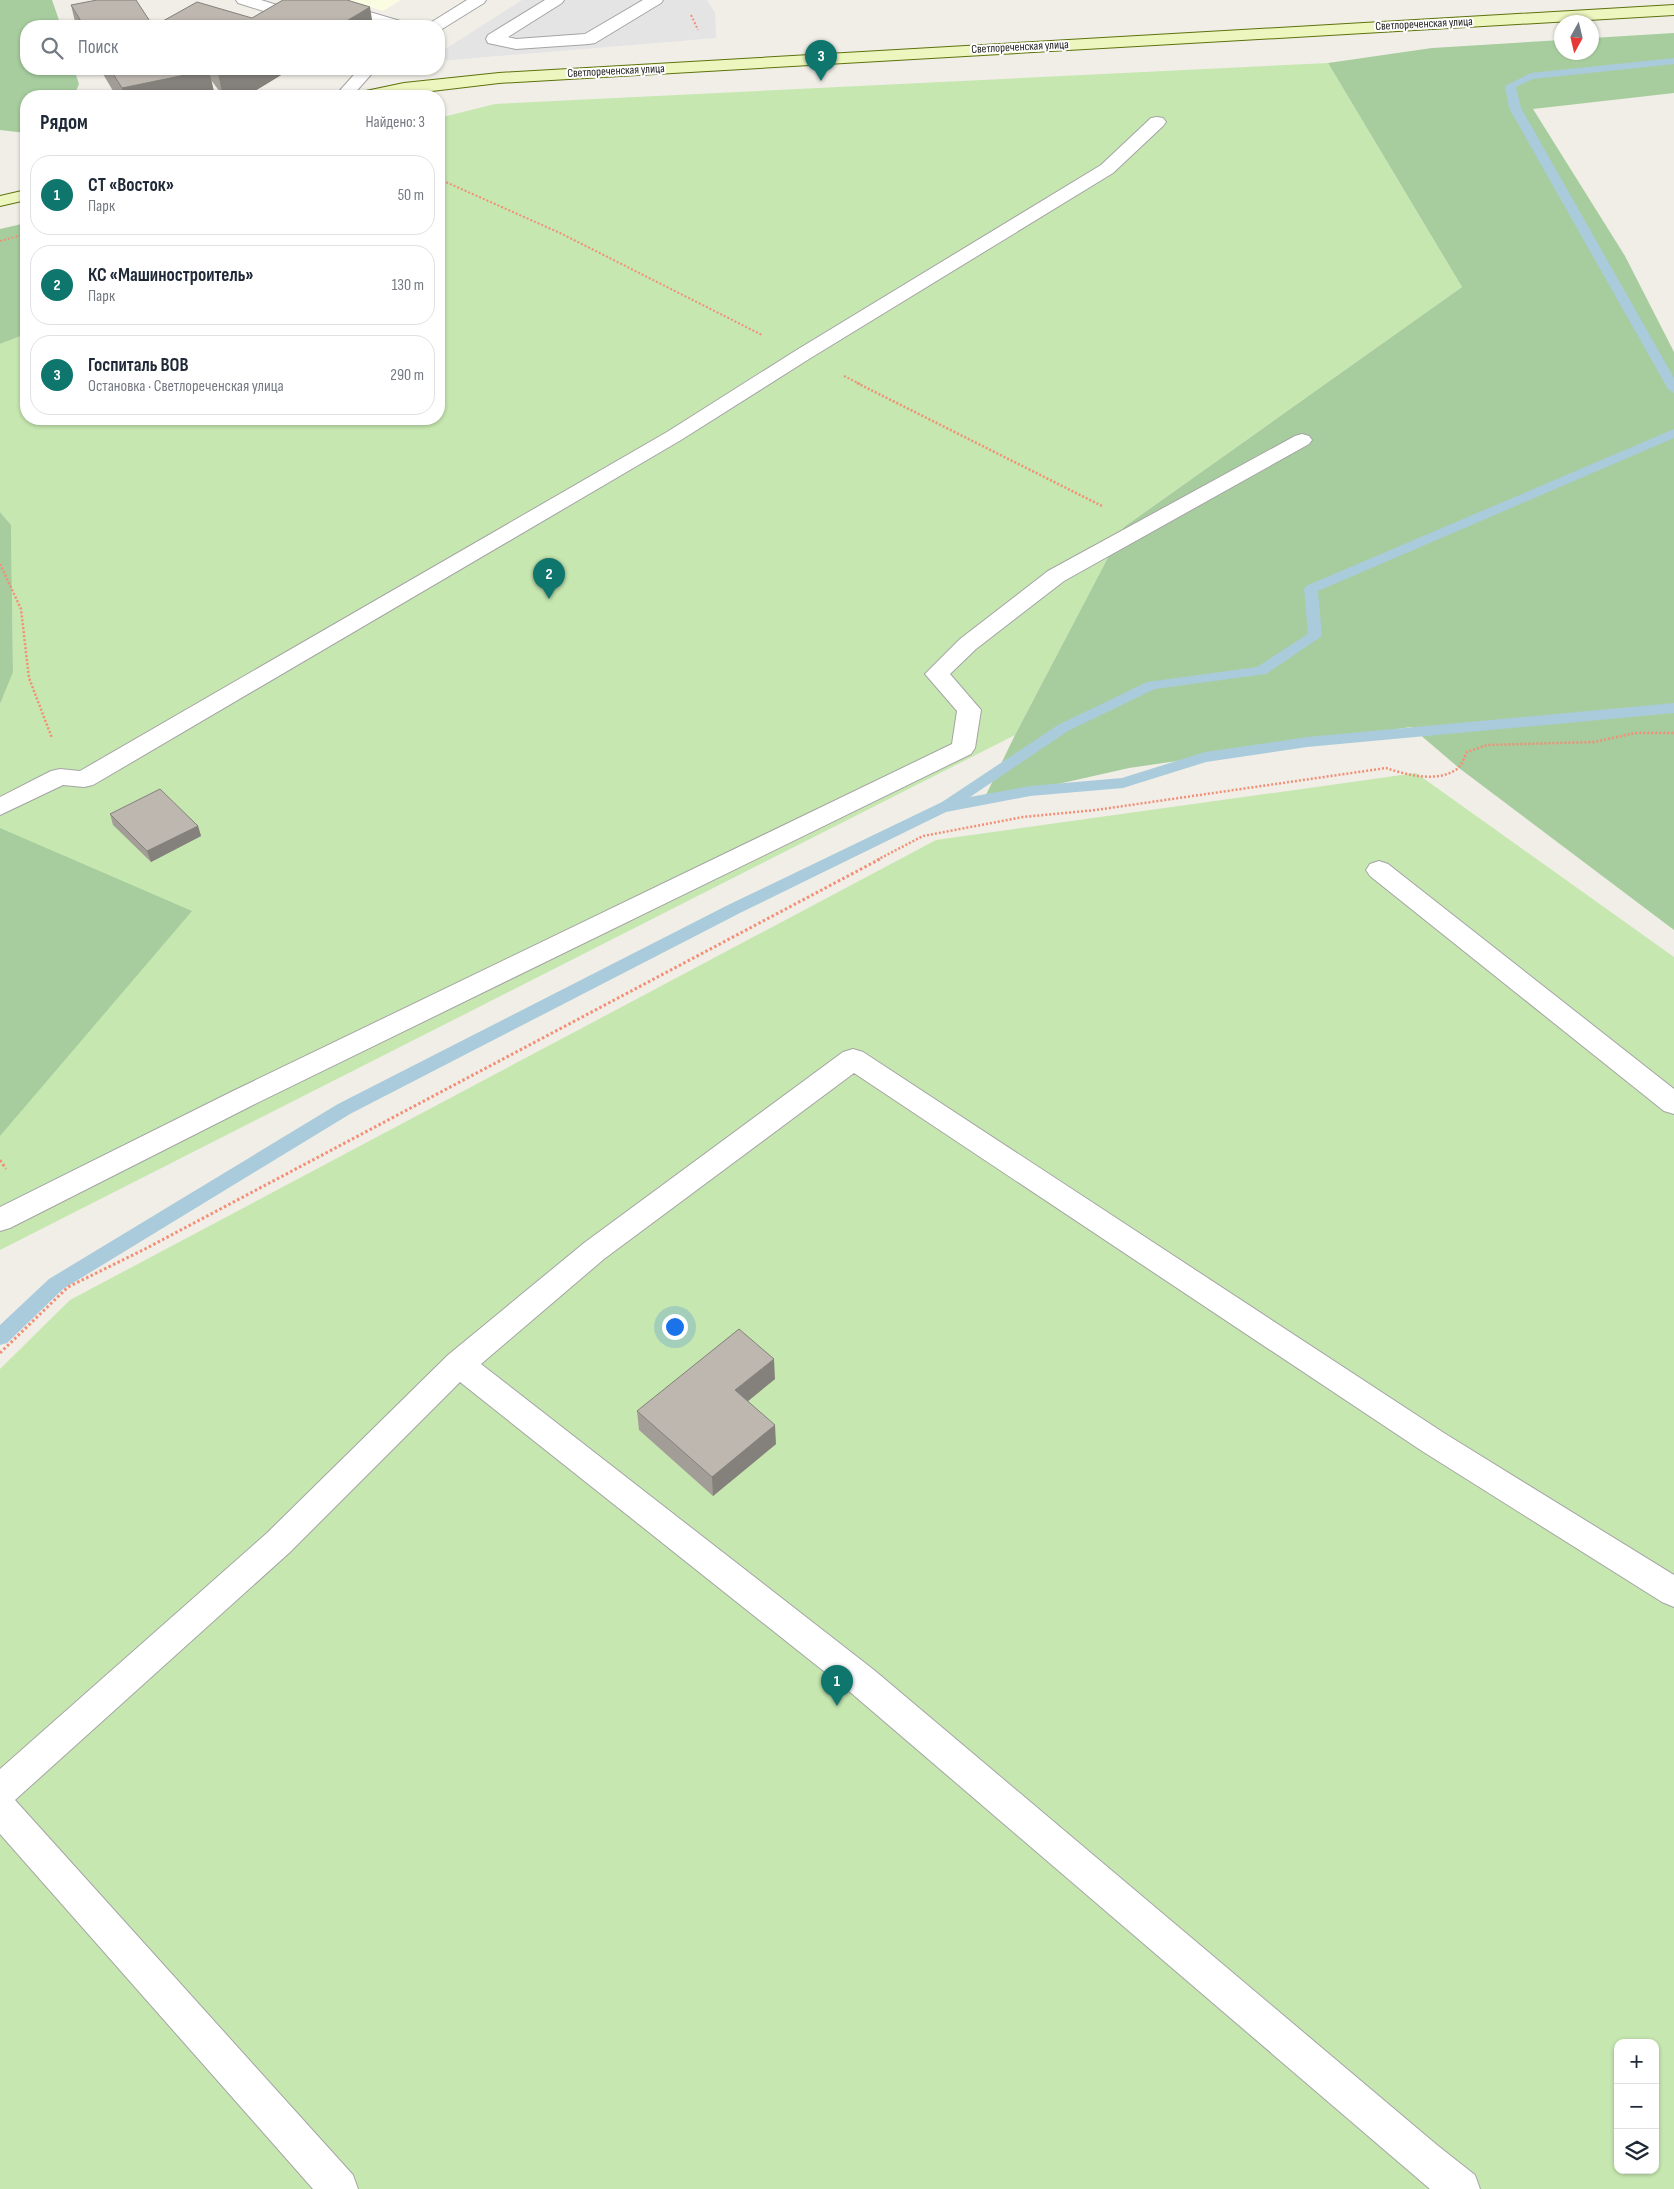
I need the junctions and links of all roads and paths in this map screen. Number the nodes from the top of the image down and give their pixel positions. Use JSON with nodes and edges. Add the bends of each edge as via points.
{"nodes":[{"id":1,"x":244,"y":0,"type":"edge"},
{"id":2,"x":300,"y":0,"type":"edge"},
{"id":3,"x":478,"y":0,"type":"edge"},
{"id":4,"x":556,"y":0,"type":"edge"},
{"id":5,"x":655,"y":0,"type":"edge"},
{"id":6,"x":1674,"y":10,"type":"edge"},
{"id":7,"x":279,"y":11,"type":"junction"},
{"id":8,"x":380,"y":20,"type":"edge"},
{"id":9,"x":445,"y":20,"type":"edge"},
{"id":10,"x":362,"y":75,"type":"edge"},
{"id":11,"x":349,"y":90,"type":"edge"},
{"id":12,"x":395,"y":90,"type":"edge"},
{"id":13,"x":1157,"y":122,"type":"dead end"},
{"id":14,"x":20,"y":196,"type":"edge"},
{"id":15,"x":0,"y":201,"type":"edge"},
{"id":16,"x":20,"y":236,"type":"edge"},
{"id":17,"x":0,"y":241,"type":"edge"},
{"id":18,"x":1302,"y":440,"type":"dead end"},
{"id":19,"x":0,"y":564,"type":"edge"},
{"id":20,"x":1674,"y":733,"type":"edge"},
{"id":21,"x":60,"y":777,"type":"junction"},
{"id":22,"x":0,"y":807,"type":"edge"},
{"id":23,"x":1379,"y":870,"type":"dead end"},
{"id":24,"x":1674,"y":1104,"type":"edge"},
{"id":25,"x":0,"y":1220,"type":"edge"},
{"id":26,"x":0,"y":1353,"type":"edge"},
{"id":27,"x":459,"y":1364,"type":"junction"},
{"id":28,"x":1674,"y":1592,"type":"edge"},
{"id":29,"x":0,"y":1791,"type":"edge"},
{"id":30,"x":0,"y":1808,"type":"edge"},
{"id":31,"x":339,"y":2189,"type":"edge"},
{"id":32,"x":1461,"y":2189,"type":"edge"}],
"edges":[{"from":1,"to":7,"type":"street"},
{"from":2,"to":7,"type":"street"},
{"from":3,"to":9,"type":"street"},
{"from":4,"to":5,"type":"street","via":[[494,39],[516,44],[590,39]]},
{"from":6,"to":12,"type":"main road","name":"Светлореченская улица","via":[[499,78]]},
{"from":7,"to":8,"type":"street","via":[[325,4]]},
{"from":10,"to":11,"type":"street"},
{"from":13,"to":21,"type":"street","via":[[1107,169],[674,436],[84,779]]},
{"from":14,"to":15,"type":"main road"},
{"from":16,"to":17,"type":"path"},
{"from":18,"to":25,"type":"street","via":[[1056,576],[968,644],[937,674],[969,710],[963,748],[261,1089]]},
{"from":19,"to":21,"type":"path","via":[[22,609],[29,678],[54,742]]},
{"from":20,"to":26,"type":"path","via":[[1635,733],[1594,742],[1488,745],[1467,752],[1458,768],[1443,776],[1426,777],[1386,768],[1096,810],[1023,817],[923,836],[154,1245],[68,1287]]},
{"from":21,"to":22,"type":"street"},
{"from":23,"to":24,"type":"street"},
{"from":27,"to":28,"type":"street","via":[[594,1251],[853,1060],[1432,1442]]},
{"from":27,"to":29,"type":"street","via":[[278,1543]]},
{"from":27,"to":32,"type":"street","via":[[862,1681]]},
{"from":30,"to":31,"type":"street"}]}
